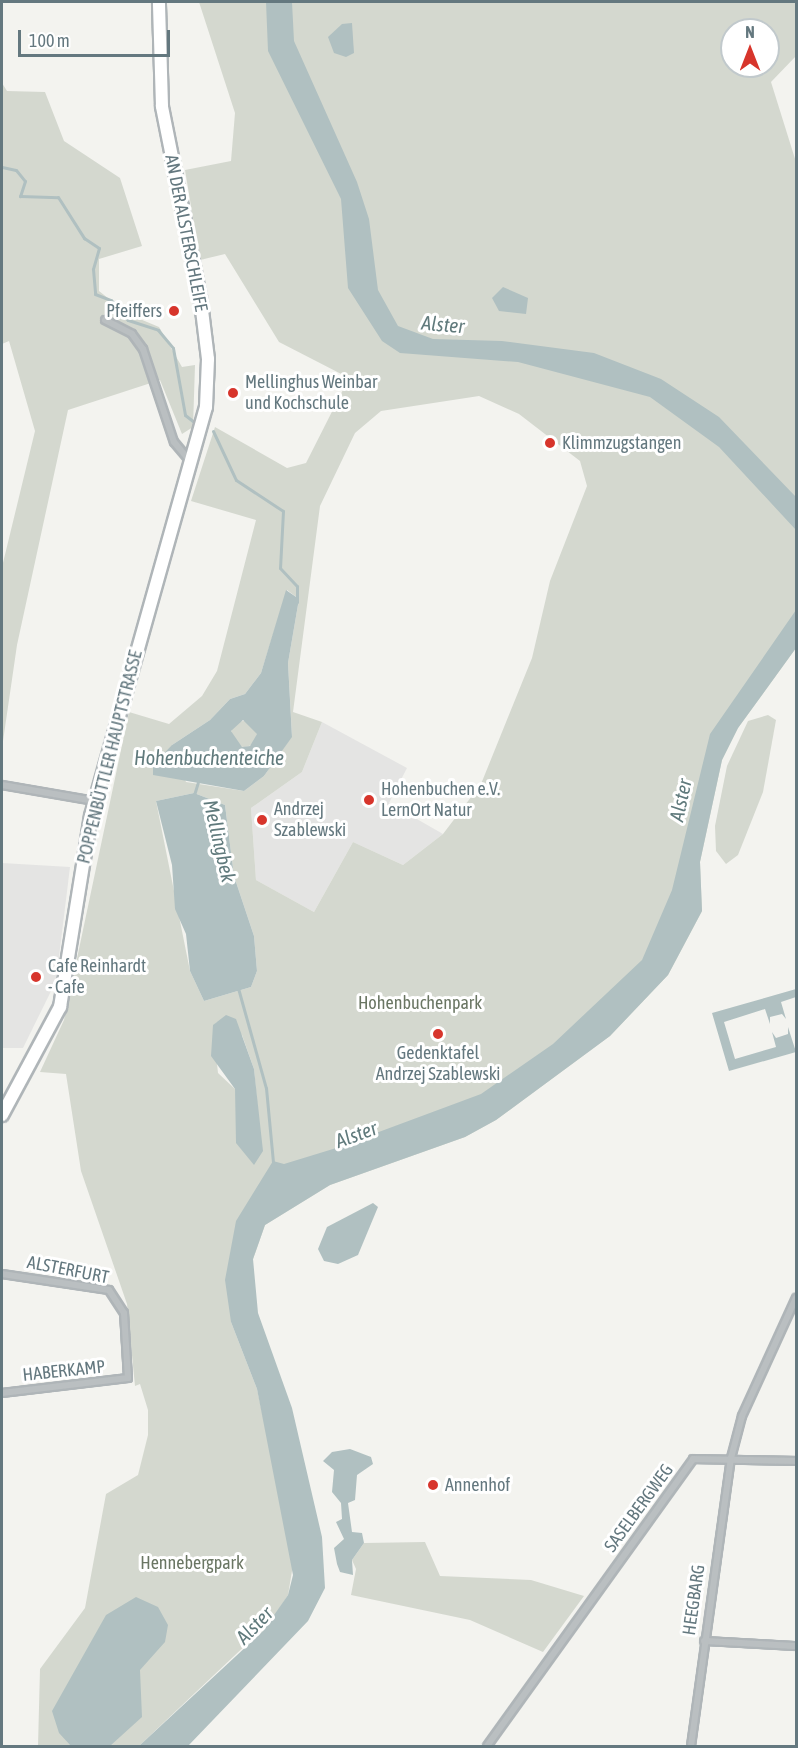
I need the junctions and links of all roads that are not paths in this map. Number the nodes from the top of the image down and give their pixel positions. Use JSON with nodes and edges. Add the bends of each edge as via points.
{"nodes":[{"id":1,"x":159,"y":2,"type":"edge"},
{"id":2,"x":105,"y":320,"type":"dead end"},
{"id":3,"x":191,"y":462,"type":"junction"},
{"id":4,"x":2,"y":785,"type":"edge"},
{"id":5,"x":95,"y":801,"type":"junction"},
{"id":6,"x":2,"y":1115,"type":"edge"},
{"id":7,"x":2,"y":1274,"type":"edge"},
{"id":8,"x":796,"y":1298,"type":"edge"},
{"id":9,"x":128,"y":1378,"type":"joint"},
{"id":10,"x":2,"y":1393,"type":"edge"},
{"id":11,"x":731,"y":1458,"type":"junction"},
{"id":12,"x":796,"y":1461,"type":"edge"},
{"id":13,"x":704,"y":1641,"type":"junction"},
{"id":14,"x":796,"y":1646,"type":"edge"},
{"id":15,"x":487,"y":1746,"type":"edge"},
{"id":16,"x":691,"y":1746,"type":"edge"}],
"edges":[{"from":1,"to":3,"type":"street","name":"AN DER ALSTERSCHLEIFE","via":[[162,106],[208,359],[206,407]]},
{"from":2,"to":3,"type":"street","via":[[132,334],[143,349],[174,442]]},
{"from":3,"to":5,"type":"street","name":"POPPENBÜTTLER HAUPTSTRASSE"},
{"from":4,"to":5,"type":"street"},
{"from":5,"to":6,"type":"street","name":"POPPENBÜTTLER HAUPTSTRASSE","via":[[60,1007]]},
{"from":7,"to":9,"type":"street","name":"ALSTERFURT","via":[[109,1290],[124,1313]]},
{"from":8,"to":11,"type":"street","via":[[742,1416]]},
{"from":9,"to":10,"type":"street","name":"HABERKAMP"},
{"from":11,"to":12,"type":"street"},
{"from":11,"to":13,"type":"street","name":"HEEGBARG"},
{"from":11,"to":15,"type":"street","name":"SASELBERGWEG","via":[[693,1459]]},
{"from":13,"to":14,"type":"street"},
{"from":13,"to":16,"type":"street","name":"HEEGBARG"}]}
